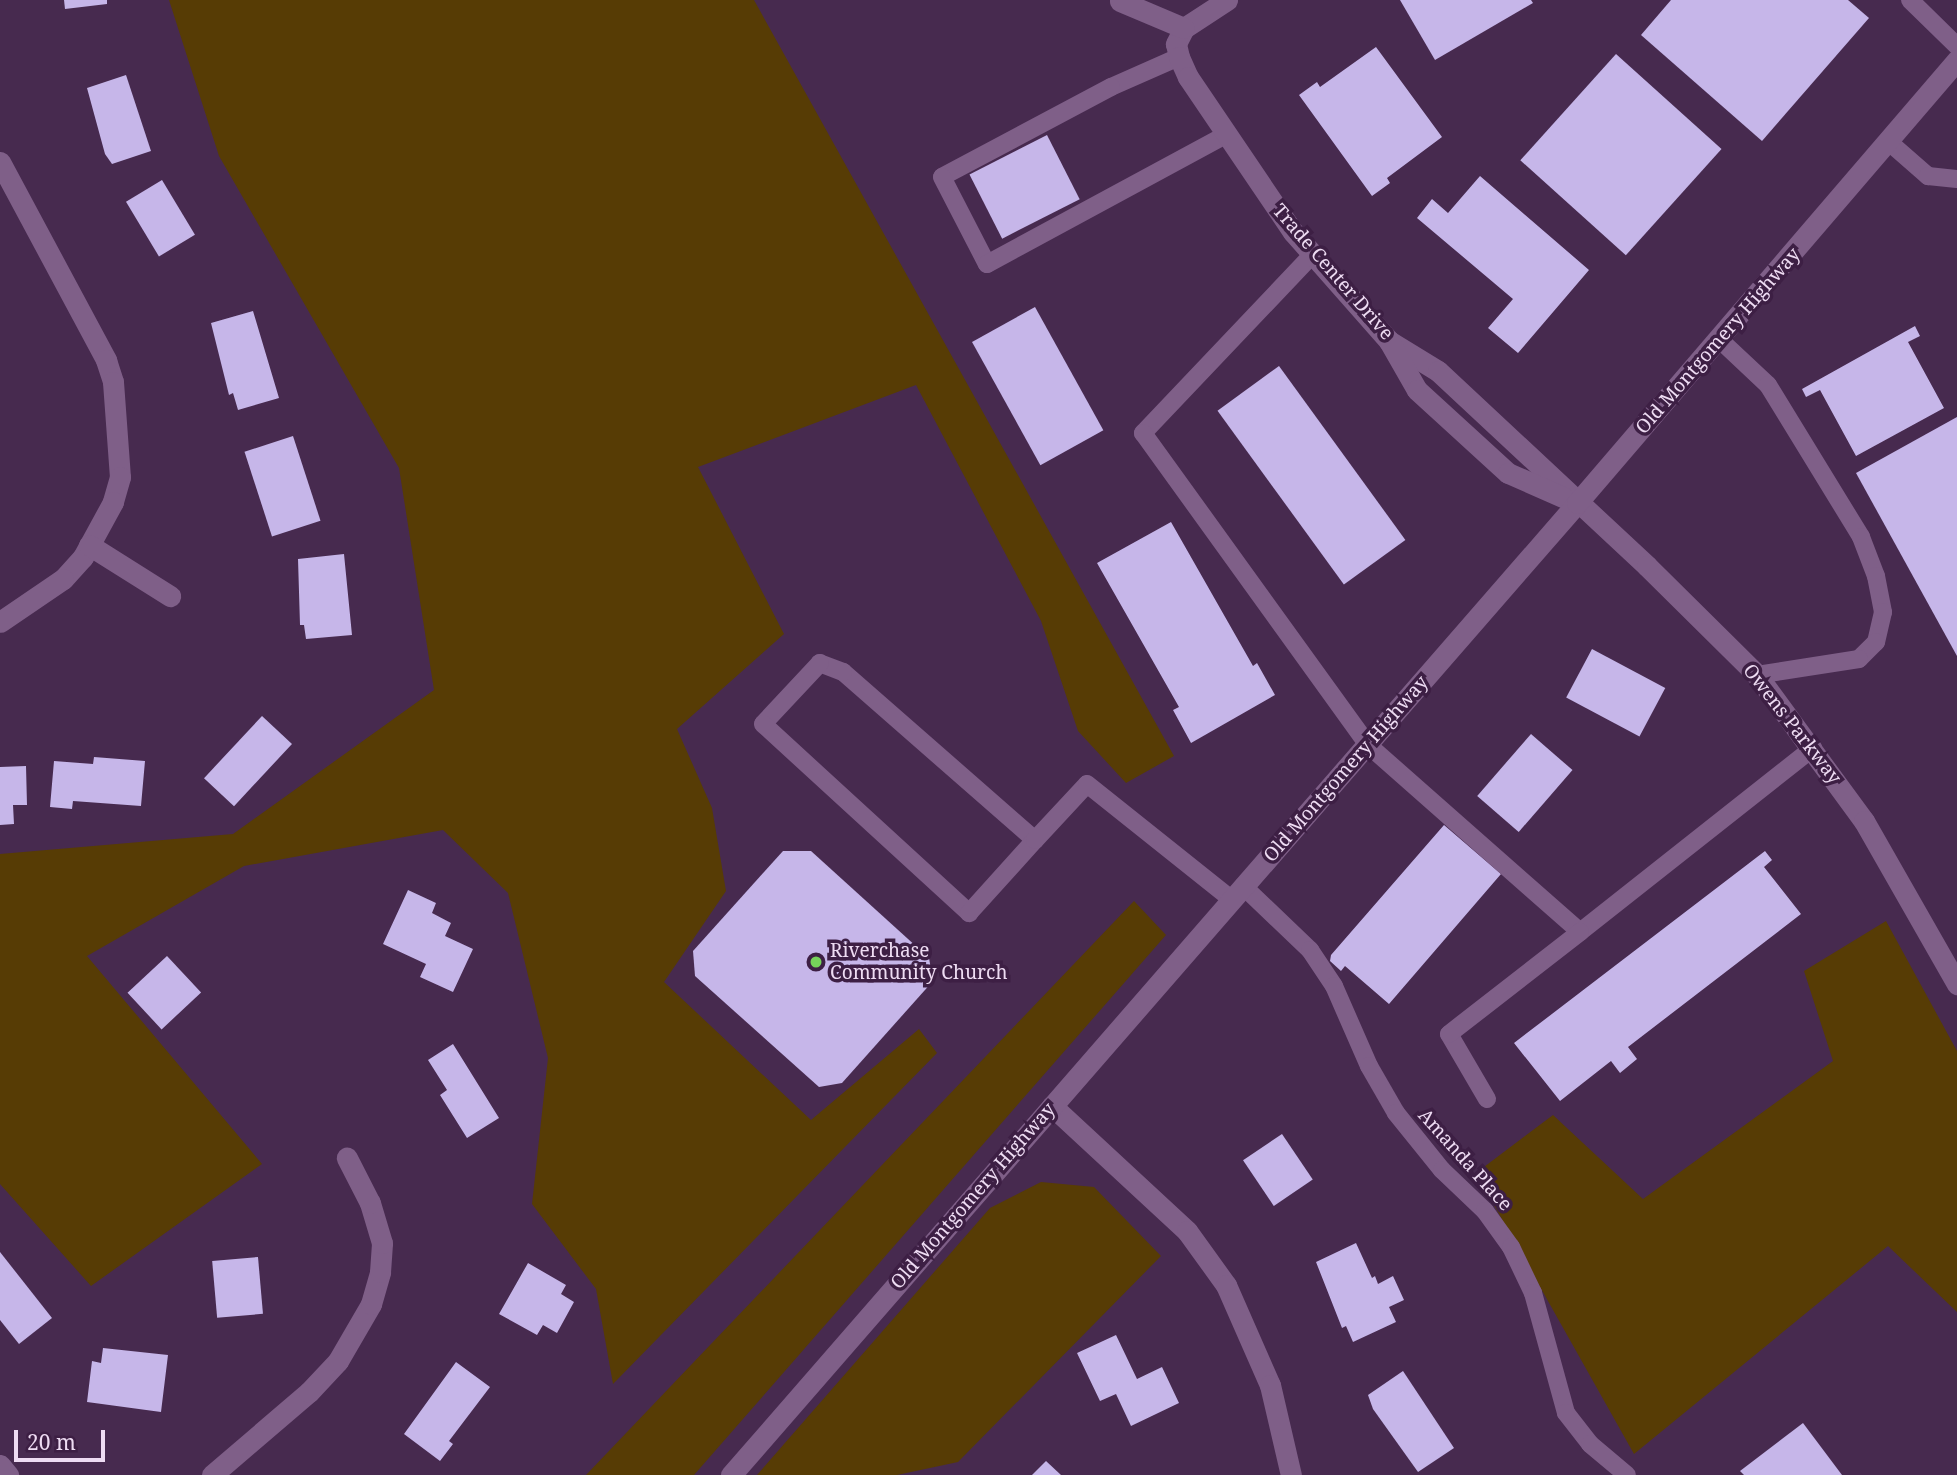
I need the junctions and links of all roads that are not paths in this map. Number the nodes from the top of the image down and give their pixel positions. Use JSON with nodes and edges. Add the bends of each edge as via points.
{"nodes":[{"id":1,"x":1227,"y":0,"type":"edge"},
{"id":2,"x":1910,"y":0,"type":"edge"},
{"id":3,"x":1119,"y":1,"type":"edge"},
{"id":4,"x":1184,"y":28,"type":"junction"},
{"id":5,"x":1957,"y":46,"type":"edge"},
{"id":6,"x":1179,"y":57,"type":"junction"},
{"id":7,"x":1957,"y":60,"type":"edge"},
{"id":8,"x":1226,"y":135,"type":"junction"},
{"id":9,"x":1889,"y":142,"type":"junction"},
{"id":10,"x":0,"y":162,"type":"edge"},
{"id":11,"x":1957,"y":179,"type":"edge"},
{"id":12,"x":1313,"y":254,"type":"junction"},
{"id":13,"x":1719,"y":339,"type":"junction"},
{"id":14,"x":1577,"y":503,"type":"junction"},
{"id":15,"x":89,"y":545,"type":"junction"},
{"id":16,"x":170,"y":596,"type":"dead end"},
{"id":17,"x":0,"y":622,"type":"edge"},
{"id":18,"x":1757,"y":676,"type":"junction"},
{"id":19,"x":1367,"y":744,"type":"junction"},
{"id":20,"x":1813,"y":748,"type":"junction"},
{"id":21,"x":1035,"y":840,"type":"junction"},
{"id":22,"x":1237,"y":892,"type":"junction"},
{"id":23,"x":1580,"y":932,"type":"junction"},
{"id":24,"x":1957,"y":984,"type":"edge"},
{"id":25,"x":1487,"y":1099,"type":"dead end"},
{"id":26,"x":1052,"y":1105,"type":"junction"},
{"id":27,"x":347,"y":1158,"type":"dead end"},
{"id":28,"x":0,"y":1465,"type":"edge"},
{"id":29,"x":8,"y":1475,"type":"edge"},
{"id":30,"x":212,"y":1475,"type":"edge"},
{"id":31,"x":731,"y":1475,"type":"edge"},
{"id":32,"x":1291,"y":1475,"type":"edge"},
{"id":33,"x":1627,"y":1475,"type":"edge"}],
"edges":[{"from":1,"to":4,"type":"street"},
{"from":2,"to":5,"type":"lane"},
{"from":3,"to":4,"type":"street"},
{"from":4,"to":6,"type":"street","via":[[1176,44]]},
{"from":6,"to":8,"type":"street","name":"Trade Center Drive"},
{"from":6,"to":8,"type":"lane","via":[[1111,87],[942,177],[987,264]]},
{"from":7,"to":9,"type":"street","name":"Old Montgomery Highway"},
{"from":8,"to":12,"type":"street","name":"Trade Center Drive"},
{"from":9,"to":11,"type":"lane","via":[[1928,176]]},
{"from":9,"to":13,"type":"street","name":"Old Montgomery Highway"},
{"from":10,"to":15,"type":"street","via":[[96,339],[113,382],[120,477],[113,502]]},
{"from":12,"to":14,"type":"street","name":"Trade Center Drive","via":[[1389,341],[1417,390],[1508,473]]},
{"from":12,"to":19,"type":"lane","via":[[1143,433]]},
{"from":13,"to":14,"type":"street","name":"Old Montgomery Highway"},
{"from":13,"to":18,"type":"lane","via":[[1768,384],[1861,537],[1883,612],[1876,642],[1859,659]]},
{"from":14,"to":18,"type":"street","name":"Owens Parkway"},
{"from":14,"to":19,"type":"street","name":"Old Montgomery Highway"},
{"from":15,"to":16,"type":"street"},
{"from":15,"to":17,"type":"street","via":[[63,579]]},
{"from":18,"to":20,"type":"street","name":"Owens Parkway"},
{"from":19,"to":22,"type":"street","name":"Old Montgomery Highway"},
{"from":19,"to":23,"type":"lane"},
{"from":20,"to":23,"type":"lane"},
{"from":20,"to":24,"type":"street","name":"Owens Parkway","via":[[1864,821]]},
{"from":21,"to":21,"type":"lane","via":[[969,913],[763,724],[820,663],[844,672]]},
{"from":21,"to":22,"type":"lane","name":"Amanda Place","via":[[1087,784]]},
{"from":22,"to":26,"type":"street","name":"Old Montgomery Highway"},
{"from":22,"to":33,"type":"lane","name":"Amanda Place","via":[[1310,950],[1334,986],[1369,1066],[1396,1112],[1442,1170],[1485,1211],[1511,1247],[1533,1293],[1566,1413],[1590,1444]]},
{"from":23,"to":25,"type":"lane","via":[[1449,1034]]},
{"from":26,"to":31,"type":"street","name":"Old Montgomery Highway"},
{"from":26,"to":32,"type":"street","via":[[1187,1231],[1226,1285],[1264,1367]]},
{"from":27,"to":30,"type":"street","via":[[370,1203],[382,1243],[371,1304],[331,1368]]},
{"from":28,"to":29,"type":"street"}]}
